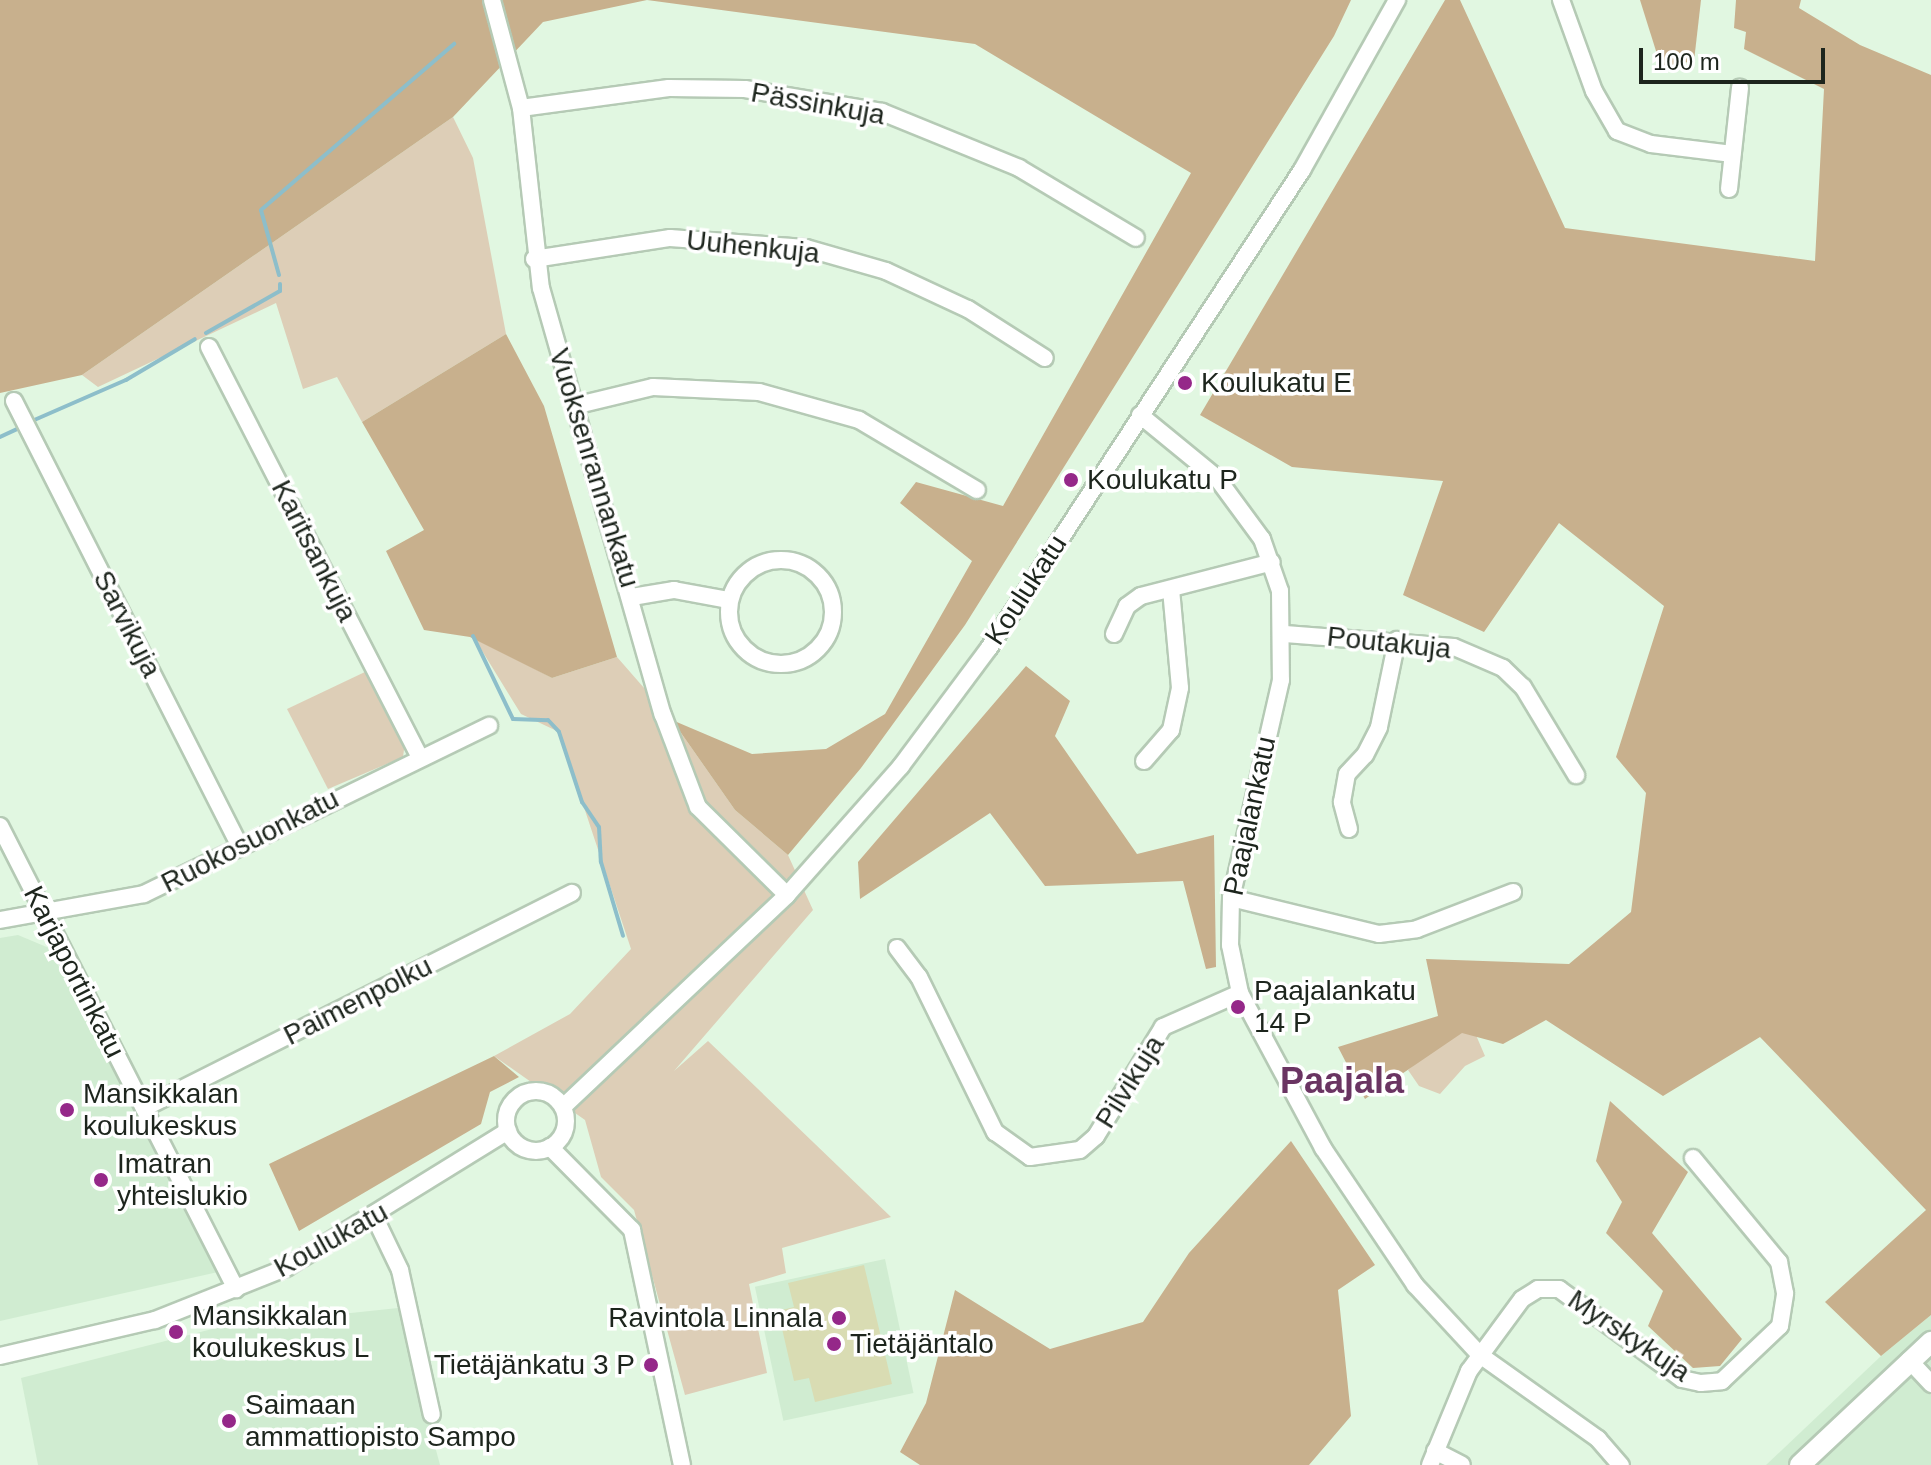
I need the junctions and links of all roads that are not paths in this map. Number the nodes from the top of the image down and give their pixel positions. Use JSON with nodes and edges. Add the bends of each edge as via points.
{"nodes":[{"id":1,"x":492,"y":0,"type":"edge"},
{"id":2,"x":1397,"y":0,"type":"edge"},
{"id":3,"x":1561,"y":0,"type":"edge"},
{"id":4,"x":1740,"y":88,"type":"dead end"},
{"id":5,"x":521,"y":108,"type":"junction"},
{"id":6,"x":1732,"y":154,"type":"junction"},
{"id":7,"x":1729,"y":189,"type":"dead end"},
{"id":8,"x":1136,"y":238,"type":"dead end"},
{"id":9,"x":534,"y":259,"type":"junction"},
{"id":10,"x":209,"y":347,"type":"dead end"},
{"id":11,"x":1045,"y":358,"type":"dead end"},
{"id":12,"x":14,"y":401,"type":"dead end"},
{"id":13,"x":574,"y":406,"type":"junction"},
{"id":14,"x":1140,"y":415,"type":"junction"},
{"id":15,"x":977,"y":490,"type":"dead end"},
{"id":16,"x":1272,"y":562,"type":"junction"},
{"id":17,"x":1171,"y":589,"type":"junction"},
{"id":18,"x":632,"y":597,"type":"junction"},
{"id":19,"x":729,"y":600,"type":"junction"},
{"id":20,"x":1114,"y":634,"type":"dead end"},
{"id":21,"x":1285,"y":634,"type":"junction"},
{"id":22,"x":1397,"y":640,"type":"junction"},
{"id":23,"x":489,"y":726,"type":"dead end"},
{"id":24,"x":419,"y":756,"type":"junction"},
{"id":25,"x":1144,"y":761,"type":"dead end"},
{"id":26,"x":1576,"y":775,"type":"dead end"},
{"id":27,"x":0,"y":826,"type":"edge"},
{"id":28,"x":1349,"y":829,"type":"dead end"},
{"id":29,"x":240,"y":846,"type":"junction"},
{"id":30,"x":1513,"y":892,"type":"dead end"},
{"id":31,"x":572,"y":893,"type":"dead end"},
{"id":32,"x":787,"y":895,"type":"junction"},
{"id":33,"x":1231,"y":898,"type":"junction"},
{"id":34,"x":43,"y":912,"type":"junction"},
{"id":35,"x":0,"y":920,"type":"edge"},
{"id":36,"x":897,"y":948,"type":"dead end"},
{"id":37,"x":1240,"y":993,"type":"junction"},
{"id":38,"x":563,"y":1107,"type":"junction"},
{"id":39,"x":144,"y":1108,"type":"junction"},
{"id":40,"x":508,"y":1131,"type":"junction"},
{"id":41,"x":550,"y":1147,"type":"junction"},
{"id":42,"x":1693,"y":1158,"type":"dead end"},
{"id":43,"x":375,"y":1218,"type":"junction"},
{"id":44,"x":236,"y":1289,"type":"junction"},
{"id":45,"x":1931,"y":1342,"type":"edge"},
{"id":46,"x":1480,"y":1355,"type":"junction"},
{"id":47,"x":0,"y":1356,"type":"edge"},
{"id":48,"x":1909,"y":1360,"type":"junction"},
{"id":49,"x":1931,"y":1384,"type":"edge"},
{"id":50,"x":432,"y":1415,"type":"dead end"},
{"id":51,"x":1432,"y":1458,"type":"edge"},
{"id":52,"x":682,"y":1465,"type":"edge"},
{"id":53,"x":1462,"y":1465,"type":"edge"},
{"id":54,"x":1621,"y":1465,"type":"edge"},
{"id":55,"x":1800,"y":1465,"type":"edge"}],
"edges":[{"from":1,"to":5,"type":"street","name":"Vuoksenrannankatu"},
{"from":2,"to":14,"type":"street","name":"Koulukatu","via":[[1302,170]]},
{"from":3,"to":6,"type":"street","via":[[1594,91],[1617,131],[1651,144]]},
{"from":4,"to":6,"type":"street"},
{"from":5,"to":8,"type":"street","name":"Pässinkuja","via":[[669,88],[745,89],[882,112],[1019,168]]},
{"from":5,"to":9,"type":"street","name":"Vuoksenrannankatu"},
{"from":6,"to":7,"type":"street"},
{"from":9,"to":11,"type":"street","name":"Uuhenkuja","via":[[670,238],[806,248],[886,271],[955,303]]},
{"from":9,"to":13,"type":"street","name":"Vuoksenrannankatu"},
{"from":10,"to":24,"type":"street","name":"Karitsankuja"},
{"from":12,"to":29,"type":"street","name":"Sarvikuja"},
{"from":13,"to":15,"type":"street","via":[[653,387],[759,392],[859,420]]},
{"from":13,"to":18,"type":"street","name":"Vuoksenrannankatu"},
{"from":14,"to":16,"type":"street","name":"Paajalankatu","via":[[1217,478]]},
{"from":14,"to":32,"type":"street","name":"Koulukatu","via":[[980,660],[901,766]]},
{"from":16,"to":17,"type":"street"},
{"from":16,"to":21,"type":"street","name":"Paajalankatu"},
{"from":17,"to":20,"type":"street","via":[[1127,606]]},
{"from":17,"to":25,"type":"street","via":[[1180,688],[1171,730]]},
{"from":18,"to":19,"type":"street","via":[[674,590]]},
{"from":18,"to":32,"type":"street","name":"Vuoksenrannankatu","via":[[663,715],[698,807]]},
{"from":19,"to":19,"type":"street","via":[[735,637],[761,660],[795,663],[818,649],[832,627],[834,610],[820,577],[790,561],[751,569]]},
{"from":21,"to":22,"type":"street","name":"Poutakuja"},
{"from":21,"to":33,"type":"street","name":"Paajalankatu","via":[[1281,680]]},
{"from":22,"to":26,"type":"street","name":"Poutakuja","via":[[1454,647],[1503,668],[1523,687]]},
{"from":22,"to":28,"type":"street","via":[[1379,727],[1365,755],[1347,774],[1342,802]]},
{"from":23,"to":24,"type":"street","name":"Ruokosuonkatu"},
{"from":24,"to":29,"type":"street","name":"Ruokosuonkatu"},
{"from":27,"to":34,"type":"street","name":"Karjaportinkatu"},
{"from":29,"to":34,"type":"street","name":"Ruokosuonkatu","via":[[144,894]]},
{"from":30,"to":33,"type":"street","via":[[1417,929],[1379,934]]},
{"from":31,"to":39,"type":"street","name":"Paimenpolku"},
{"from":32,"to":38,"type":"street","name":"Koulukatu"},
{"from":33,"to":37,"type":"street","name":"Paajalankatu","via":[[1230,945]]},
{"from":34,"to":35,"type":"street","name":"Ruokosuonkatu"},
{"from":34,"to":39,"type":"street","name":"Karjaportinkatu"},
{"from":36,"to":37,"type":"street","name":"Pilvikuja","via":[[919,977],[995,1132],[1030,1157],[1080,1150],[1096,1136],[1163,1027]]},
{"from":37,"to":46,"type":"street","name":"Paajalankatu","via":[[1380,1240]]},
{"from":38,"to":40,"type":"street","via":[[549,1094],[520,1096],[508,1111]]},
{"from":38,"to":41,"type":"street","via":[[563,1134]]},
{"from":39,"to":44,"type":"street","name":"Karjaportinkatu"},
{"from":40,"to":41,"type":"street","via":[[525,1149]]},
{"from":40,"to":43,"type":"street","name":"Koulukatu"},
{"from":41,"to":52,"type":"street","via":[[632,1230]]},
{"from":42,"to":46,"type":"street","name":"Myrskykuja","via":[[1779,1262],[1785,1293],[1780,1326],[1751,1357],[1722,1381],[1682,1379],[1559,1289],[1538,1289],[1522,1299]]},
{"from":43,"to":44,"type":"street","name":"Koulukatu"},
{"from":43,"to":50,"type":"street","via":[[400,1270]]},
{"from":44,"to":47,"type":"street","name":"Koulukatu","via":[[155,1320]]},
{"from":45,"to":48,"type":"main road"},
{"from":46,"to":51,"type":"street"},
{"from":46,"to":54,"type":"street","name":"Paajalankatu","via":[[1598,1439]]},
{"from":48,"to":49,"type":"street"},
{"from":48,"to":55,"type":"main road"},
{"from":51,"to":53,"type":"street"}]}
